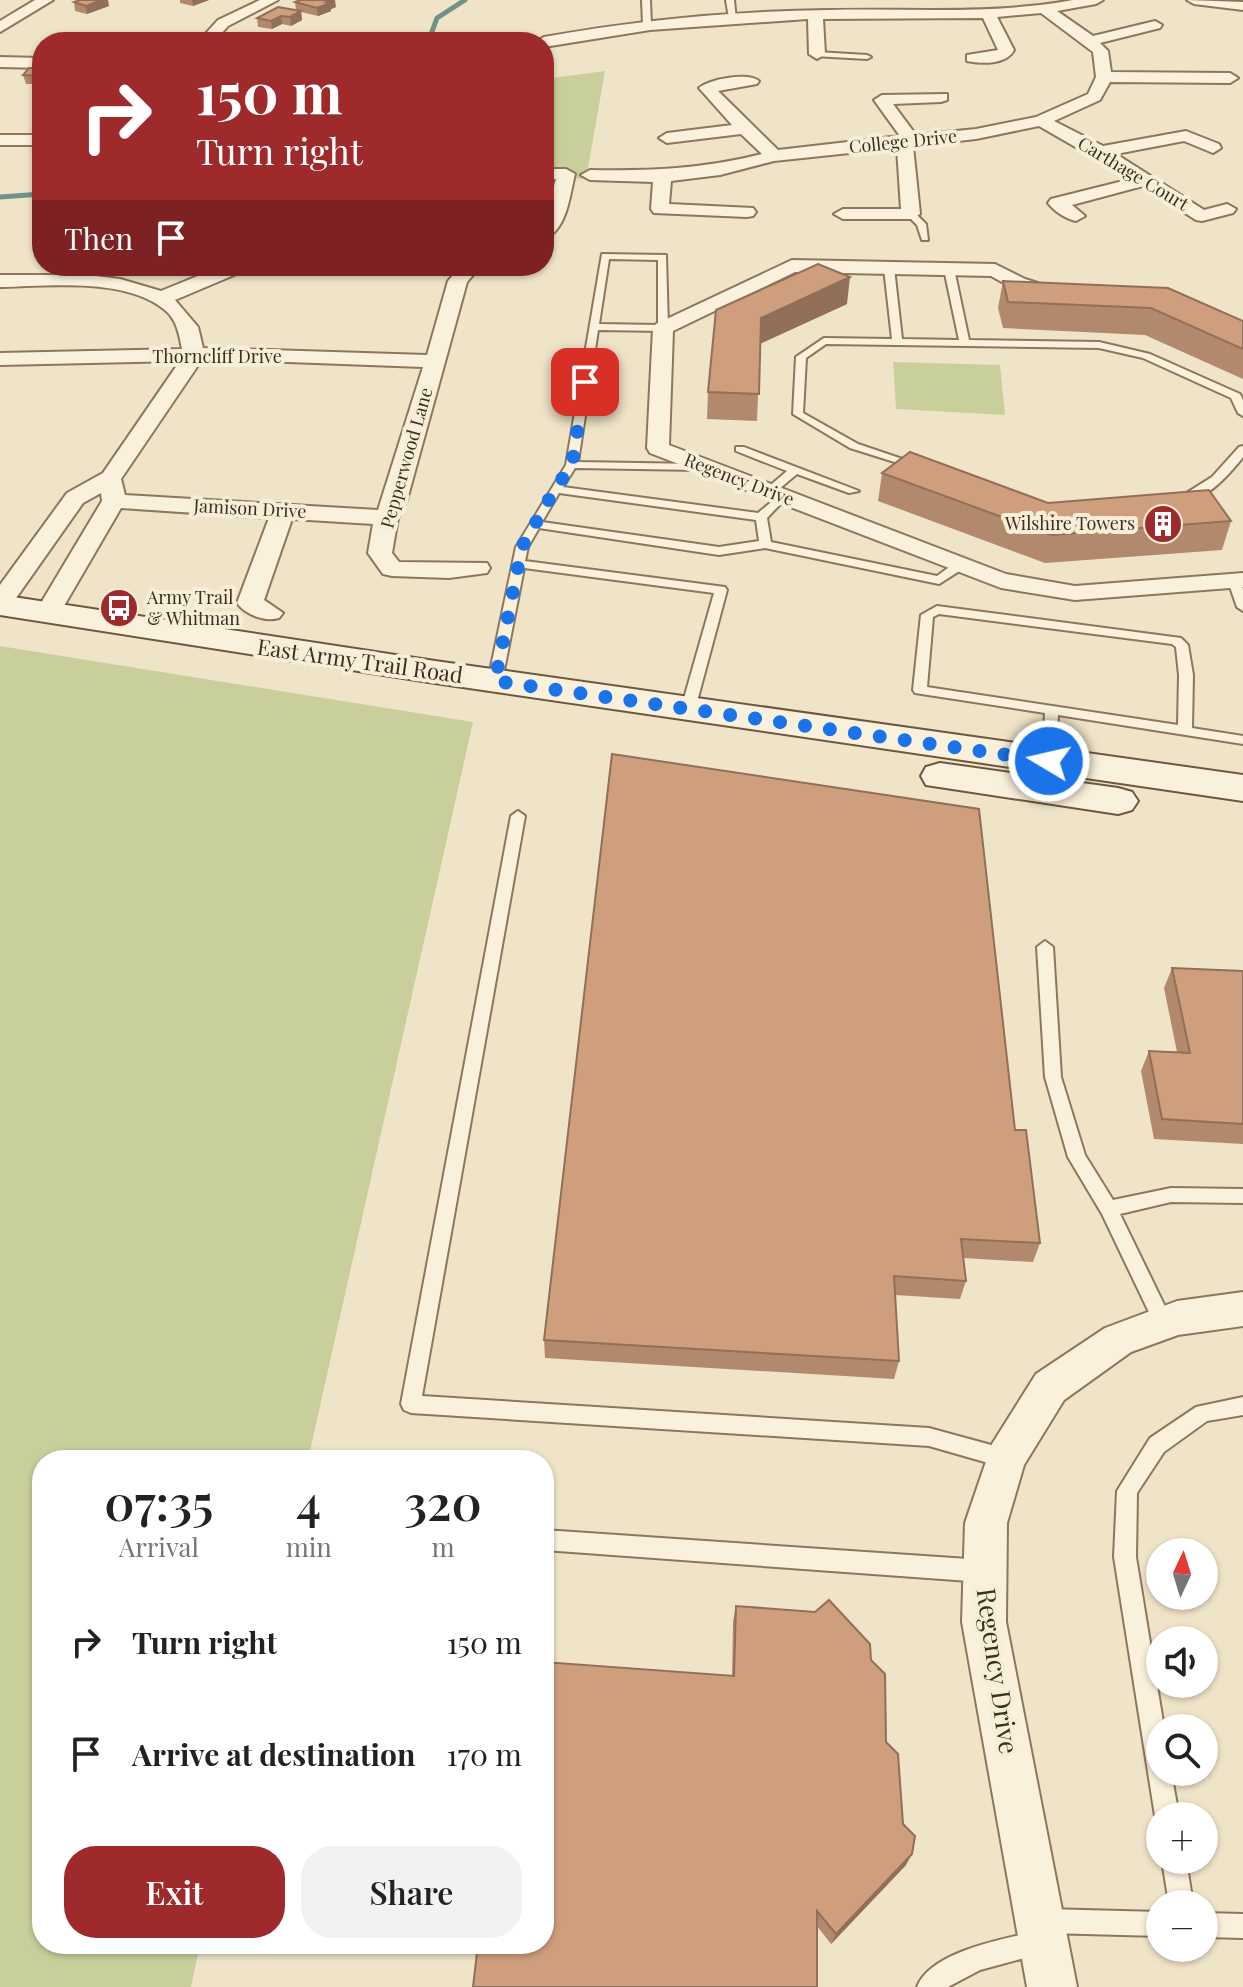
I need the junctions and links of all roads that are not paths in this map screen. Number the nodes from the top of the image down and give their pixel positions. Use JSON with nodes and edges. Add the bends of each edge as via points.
{"nodes":[{"id":1,"x":46,"y":0,"type":"edge"},
{"id":2,"x":271,"y":0,"type":"edge"},
{"id":3,"x":646,"y":0,"type":"edge"},
{"id":4,"x":730,"y":0,"type":"edge"},
{"id":5,"x":1096,"y":0,"type":"edge"},
{"id":6,"x":1194,"y":0,"type":"edge"},
{"id":7,"x":1243,"y":6,"type":"edge"},
{"id":8,"x":1044,"y":9,"type":"junction"},
{"id":9,"x":988,"y":14,"type":"junction"},
{"id":10,"x":815,"y":15,"type":"junction"},
{"id":11,"x":733,"y":18,"type":"junction"},
{"id":12,"x":647,"y":25,"type":"junction"},
{"id":13,"x":1155,"y":25,"type":"dead end"},
{"id":14,"x":0,"y":28,"type":"edge"},
{"id":15,"x":215,"y":32,"type":"edge"},
{"id":16,"x":554,"y":40,"type":"edge"},
{"id":17,"x":1090,"y":41,"type":"junction"},
{"id":18,"x":817,"y":54,"type":"joint"},
{"id":19,"x":867,"y":57,"type":"dead end"},
{"id":20,"x":972,"y":58,"type":"dead end"},
{"id":21,"x":0,"y":62,"type":"edge"},
{"id":22,"x":32,"y":63,"type":"edge"},
{"id":23,"x":1104,"y":77,"type":"junction"},
{"id":24,"x":1230,"y":78,"type":"dead end"},
{"id":25,"x":751,"y":81,"type":"dead end"},
{"id":26,"x":941,"y":97,"type":"dead end"},
{"id":27,"x":1041,"y":121,"type":"junction"},
{"id":28,"x":747,"y":128,"type":"junction"},
{"id":29,"x":667,"y":138,"type":"dead end"},
{"id":30,"x":0,"y":140,"type":"edge"},
{"id":31,"x":32,"y":140,"type":"edge"},
{"id":32,"x":906,"y":141,"type":"junction"},
{"id":33,"x":1213,"y":148,"type":"dead end"},
{"id":34,"x":1101,"y":152,"type":"junction"},
{"id":35,"x":774,"y":156,"type":"junction"},
{"id":36,"x":554,"y":174,"type":"edge"},
{"id":37,"x":590,"y":175,"type":"dead end"},
{"id":38,"x":662,"y":177,"type":"junction"},
{"id":39,"x":1144,"y":181,"type":"junction"},
{"id":40,"x":1227,"y":209,"type":"dead end"},
{"id":41,"x":747,"y":212,"type":"dead end"},
{"id":42,"x":843,"y":214,"type":"dead end"},
{"id":43,"x":911,"y":214,"type":"junction"},
{"id":44,"x":1076,"y":216,"type":"dead end"},
{"id":45,"x":554,"y":217,"type":"edge"},
{"id":46,"x":925,"y":238,"type":"dead end"},
{"id":47,"x":889,"y":268,"type":"junction"},
{"id":48,"x":949,"y":269,"type":"junction"},
{"id":49,"x":51,"y":276,"type":"edge"},
{"id":50,"x":81,"y":276,"type":"edge"},
{"id":51,"x":215,"y":276,"type":"edge"},
{"id":52,"x":462,"y":276,"type":"edge"},
{"id":53,"x":0,"y":281,"type":"edge"},
{"id":54,"x":1081,"y":296,"type":"edge"},
{"id":55,"x":162,"y":298,"type":"junction"},
{"id":56,"x":595,"y":327,"type":"junction"},
{"id":57,"x":663,"y":328,"type":"junction"},
{"id":58,"x":897,"y":342,"type":"junction"},
{"id":59,"x":965,"y":343,"type":"junction"},
{"id":60,"x":194,"y":356,"type":"junction"},
{"id":61,"x":0,"y":359,"type":"edge"},
{"id":62,"x":434,"y":361,"type":"junction"},
{"id":63,"x":1242,"y":407,"type":"edge"},
{"id":64,"x":740,"y":449,"type":"dead end"},
{"id":65,"x":1243,"y":449,"type":"edge"},
{"id":66,"x":572,"y":465,"type":"junction"},
{"id":67,"x":699,"y":467,"type":"junction"},
{"id":68,"x":795,"y":470,"type":"junction"},
{"id":69,"x":929,"y":470,"type":"edge"},
{"id":70,"x":555,"y":489,"type":"junction"},
{"id":71,"x":112,"y":490,"type":"junction"},
{"id":72,"x":853,"y":491,"type":"dead end"},
{"id":73,"x":776,"y":494,"type":"junction"},
{"id":74,"x":1162,"y":507,"type":"edge"},
{"id":75,"x":284,"y":510,"type":"junction"},
{"id":76,"x":761,"y":517,"type":"junction"},
{"id":77,"x":386,"y":518,"type":"junction"},
{"id":78,"x":535,"y":524,"type":"junction"},
{"id":79,"x":765,"y":544,"type":"junction"},
{"id":80,"x":519,"y":564,"type":"junction"},
{"id":81,"x":960,"y":565,"type":"junction"},
{"id":82,"x":478,"y":568,"type":"dead end"},
{"id":83,"x":1238,"y":581,"type":"edge"},
{"id":84,"x":0,"y":604,"type":"edge"},
{"id":85,"x":1243,"y":607,"type":"edge"},
{"id":86,"x":48,"y":613,"type":"junction"},
{"id":87,"x":270,"y":613,"type":"dead end"},
{"id":88,"x":0,"y":636,"type":"edge"},
{"id":89,"x":495,"y":681,"type":"junction"},
{"id":90,"x":688,"y":709,"type":"junction"},
{"id":91,"x":1052,"y":710,"type":"junction"},
{"id":92,"x":1185,"y":731,"type":"junction"},
{"id":93,"x":1243,"y":740,"type":"edge"},
{"id":94,"x":1049,"y":761,"type":"junction"},
{"id":95,"x":1243,"y":788,"type":"edge"},
{"id":96,"x":518,"y":816,"type":"dead end"},
{"id":97,"x":1243,"y":819,"type":"edge"},
{"id":98,"x":1045,"y":947,"type":"dead end"},
{"id":99,"x":1243,"y":1196,"type":"edge"},
{"id":100,"x":1109,"y":1209,"type":"junction"},
{"id":101,"x":1243,"y":1309,"type":"edge"},
{"id":102,"x":1164,"y":1323,"type":"junction"},
{"id":103,"x":1243,"y":1406,"type":"edge"},
{"id":104,"x":1006,"y":1458,"type":"junction"},
{"id":105,"x":554,"y":1541,"type":"edge"},
{"id":106,"x":983,"y":1571,"type":"junction"},
{"id":107,"x":1165,"y":1802,"type":"edge"},
{"id":108,"x":1146,"y":1925,"type":"edge"},
{"id":109,"x":1218,"y":1925,"type":"edge"},
{"id":110,"x":1243,"y":1926,"type":"edge"},
{"id":111,"x":1041,"y":1931,"type":"junction"},
{"id":112,"x":929,"y":1987,"type":"edge"},
{"id":113,"x":1052,"y":1987,"type":"edge"}],
"edges":[{"from":1,"to":14,"type":"street"},
{"from":2,"to":15,"type":"street"},
{"from":3,"to":12,"type":"lane"},
{"from":4,"to":11,"type":"lane"},
{"from":5,"to":8,"type":"street"},
{"from":6,"to":7,"type":"street"},
{"from":8,"to":9,"type":"street"},
{"from":8,"to":17,"type":"street"},
{"from":9,"to":10,"type":"street"},
{"from":9,"to":20,"type":"street","via":[[1006,50],[1003,56]]},
{"from":10,"to":11,"type":"street"},
{"from":10,"to":18,"type":"street"},
{"from":11,"to":12,"type":"street"},
{"from":12,"to":16,"type":"street"},
{"from":13,"to":17,"type":"street"},
{"from":17,"to":23,"type":"street","via":[[1100,51]]},
{"from":18,"to":19,"type":"lane"},
{"from":21,"to":22,"type":"street"},
{"from":23,"to":24,"type":"street"},
{"from":23,"to":27,"type":"street","name":"College Drive","via":[[1094,97]]},
{"from":25,"to":28,"type":"street","via":[[707,88],[721,109]]},
{"from":26,"to":32,"type":"street","via":[[882,100]]},
{"from":27,"to":32,"type":"street","name":"College Drive"},
{"from":27,"to":34,"type":"street","name":"Carthage Court"},
{"from":28,"to":29,"type":"street"},
{"from":28,"to":35,"type":"street"},
{"from":30,"to":31,"type":"street"},
{"from":32,"to":35,"type":"street","name":"College Drive"},
{"from":32,"to":43,"type":"street"},
{"from":33,"to":34,"type":"street","via":[[1186,136]]},
{"from":34,"to":39,"type":"street","name":"Carthage Court"},
{"from":35,"to":38,"type":"street","name":"College Drive"},
{"from":36,"to":45,"type":"street","via":[[566,174]]},
{"from":37,"to":38,"type":"street","name":"College Drive"},
{"from":38,"to":41,"type":"street","via":[[660,209]]},
{"from":39,"to":40,"type":"street","name":"Carthage Court","via":[[1202,216]]},
{"from":39,"to":44,"type":"street","via":[[1057,203]]},
{"from":42,"to":43,"type":"street"},
{"from":43,"to":46,"type":"lane"},
{"from":47,"to":48,"type":"street"},
{"from":47,"to":57,"type":"street","via":[[792,266]]},
{"from":47,"to":58,"type":"lane"},
{"from":48,"to":54,"type":"street","via":[[995,270],[1049,295]]},
{"from":48,"to":59,"type":"lane"},
{"from":49,"to":53,"type":"street"},
{"from":50,"to":55,"type":"street"},
{"from":51,"to":55,"type":"street"},
{"from":52,"to":62,"type":"street","name":"Pepperwood Lane"},
{"from":55,"to":60,"type":"street","via":[[189,323]]},
{"from":56,"to":57,"type":"lane"},
{"from":56,"to":57,"type":"lane","via":[[605,256],[663,257]]},
{"from":56,"to":66,"type":"lane"},
{"from":57,"to":67,"type":"street","name":"Regency Drive","via":[[658,448]]},
{"from":58,"to":59,"type":"lane"},
{"from":58,"to":69,"type":"lane","via":[[824,341],[801,357],[798,414],[854,446]]},
{"from":59,"to":63,"type":"lane","via":[[1099,345],[1146,356],[1236,396]]},
{"from":60,"to":61,"type":"street","name":"Thorncliff Drive"},
{"from":60,"to":62,"type":"street","name":"Thorncliff Drive"},
{"from":60,"to":71,"type":"street"},
{"from":62,"to":77,"type":"street","name":"Pepperwood Lane"},
{"from":64,"to":68,"type":"lane"},
{"from":65,"to":74,"type":"lane","via":[[1234,463],[1190,497]]},
{"from":66,"to":67,"type":"lane"},
{"from":66,"to":70,"type":"lane"},
{"from":67,"to":73,"type":"street","name":"Regency Drive"},
{"from":68,"to":72,"type":"lane"},
{"from":68,"to":73,"type":"lane"},
{"from":70,"to":76,"type":"lane"},
{"from":70,"to":78,"type":"lane"},
{"from":71,"to":75,"type":"street","name":"Jamison Drive"},
{"from":71,"to":84,"type":"street","via":[[75,498]]},
{"from":71,"to":86,"type":"street"},
{"from":73,"to":76,"type":"lane"},
{"from":73,"to":81,"type":"street","name":"Regency Drive"},
{"from":75,"to":77,"type":"street","name":"Jamison Drive"},
{"from":75,"to":87,"type":"street","via":[[250,603]]},
{"from":76,"to":79,"type":"lane"},
{"from":77,"to":82,"type":"street","name":"Pepperwood Lane","via":[[380,553],[392,569]]},
{"from":78,"to":79,"type":"lane","via":[[719,551]]},
{"from":78,"to":80,"type":"lane"},
{"from":79,"to":81,"type":"lane","via":[[939,580]]},
{"from":80,"to":89,"type":"lane"},
{"from":80,"to":90,"type":"lane","via":[[721,590]]},
{"from":81,"to":83,"type":"street","name":"Regency Drive","via":[[1001,581],[1075,593]]},
{"from":83,"to":85,"type":"lane"},
{"from":84,"to":86,"type":"main road","name":"East Army Trail Road"},
{"from":86,"to":89,"type":"main road","name":"East Army Trail Road"},
{"from":88,"to":97,"type":"main road","name":"East Army Trail Road"},
{"from":89,"to":90,"type":"main road","name":"East Army Trail Road"},
{"from":90,"to":94,"type":"main road","name":"East Army Trail Road"},
{"from":91,"to":92,"type":"lane"},
{"from":91,"to":92,"type":"lane","via":[[920,690],[927,615],[937,610],[1176,641],[1182,645],[1186,675]]},
{"from":91,"to":94,"type":"lane"},
{"from":92,"to":93,"type":"lane"},
{"from":94,"to":95,"type":"main road","name":"East Army Trail Road"},
{"from":96,"to":104,"type":"lane","via":[[411,1404],[929,1437]]},
{"from":98,"to":100,"type":"lane","via":[[1053,1077],[1077,1157]]},
{"from":99,"to":100,"type":"lane","via":[[1171,1195]]},
{"from":100,"to":102,"type":"lane"},
{"from":101,"to":102,"type":"street","name":"Regency Drive"},
{"from":102,"to":104,"type":"street","name":"Regency Drive","via":[[1118,1340],[1050,1387]]},
{"from":103,"to":107,"type":"lane","via":[[1203,1413],[1157,1445],[1127,1491],[1125,1557]]},
{"from":104,"to":106,"type":"street","name":"Regency Drive","via":[[986,1523]]},
{"from":105,"to":106,"type":"lane"},
{"from":106,"to":111,"type":"street","name":"Regency Drive","via":[[984,1622]]},
{"from":108,"to":111,"type":"lane"},
{"from":109,"to":110,"type":"lane"},
{"from":111,"to":112,"type":"lane","via":[[945,1971]]},
{"from":111,"to":113,"type":"street","name":"Regency Drive"}]}
